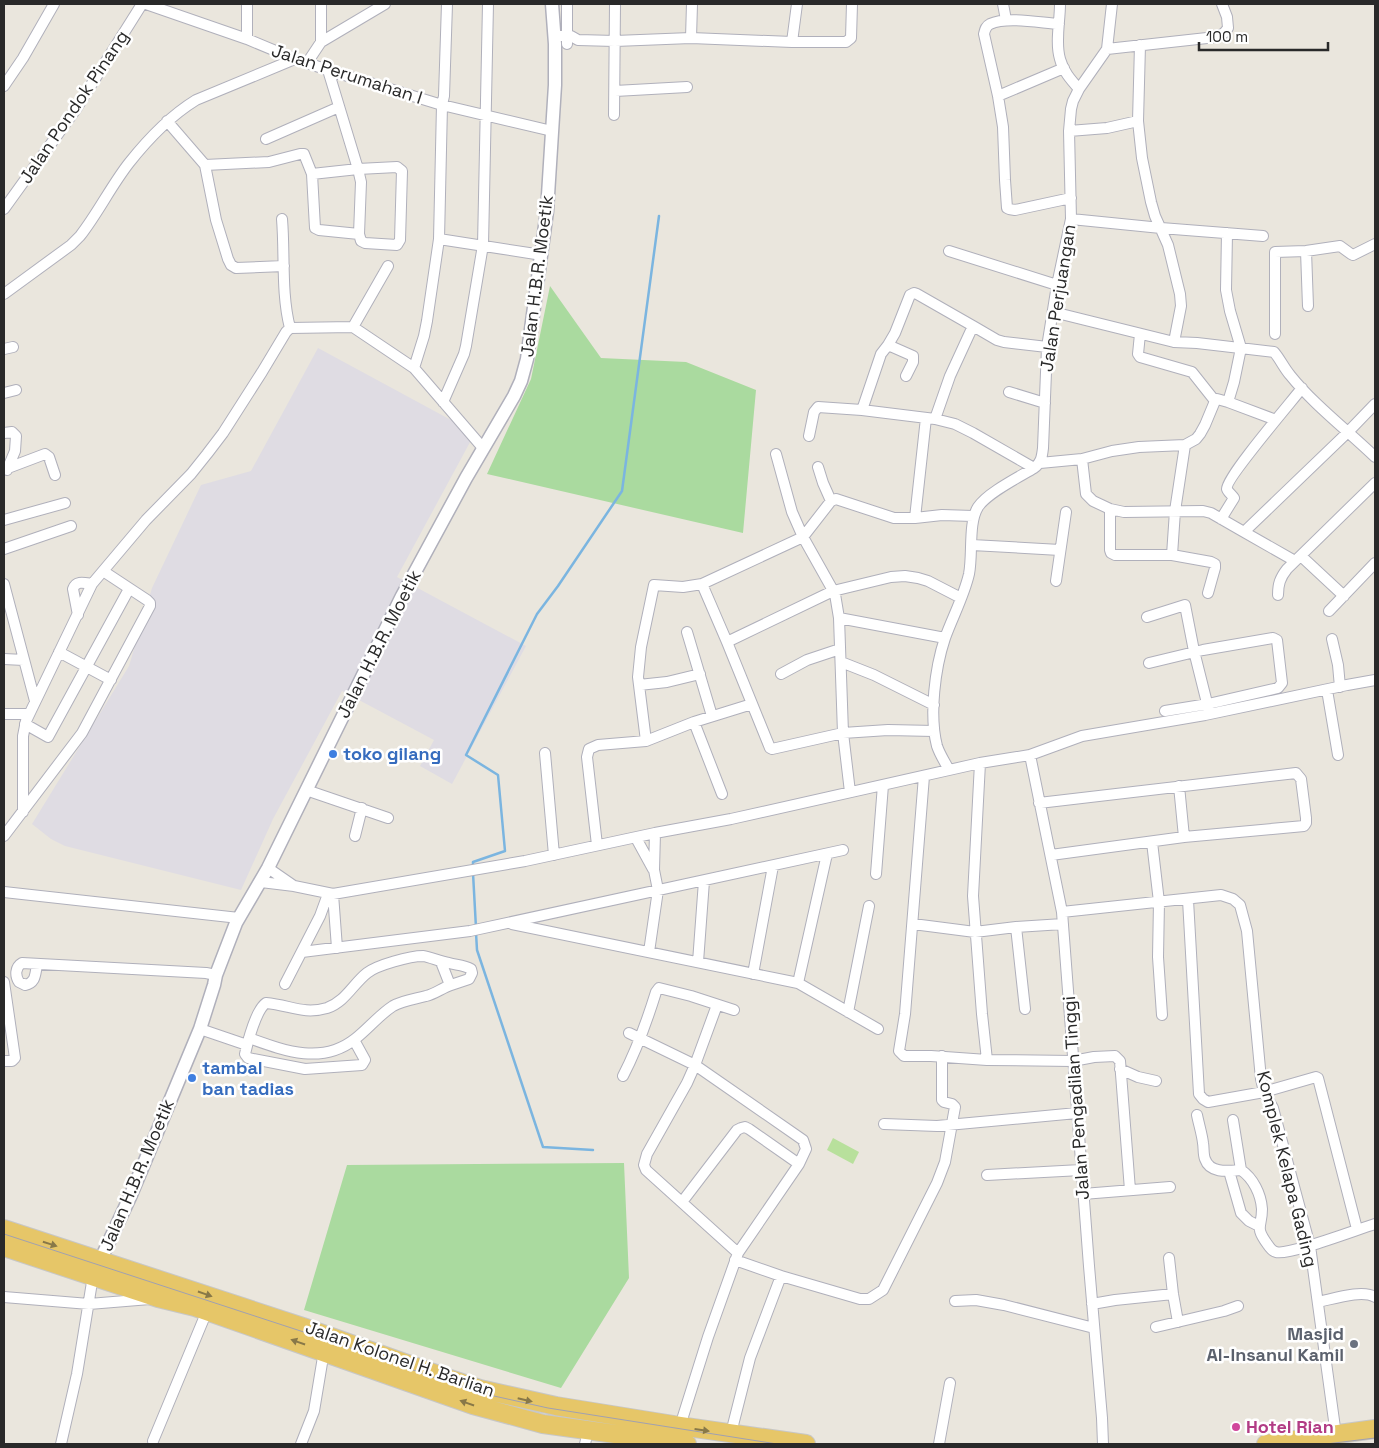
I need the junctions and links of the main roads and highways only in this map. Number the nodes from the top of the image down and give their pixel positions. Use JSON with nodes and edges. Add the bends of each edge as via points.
{"nodes":[{"id":1,"x":4,"y":1229,"type":"edge"},
{"id":2,"x":4,"y":1246,"type":"edge"},
{"id":3,"x":97,"y":1269,"type":"junction"},
{"id":4,"x":556,"y":1406,"type":"junction"},
{"id":5,"x":553,"y":1425,"type":"junction"},
{"id":6,"x":1375,"y":1429,"type":"edge"},
{"id":7,"x":587,"y":1437,"type":"edge"},
{"id":8,"x":687,"y":1444,"type":"edge"},
{"id":9,"x":806,"y":1444,"type":"edge"},
{"id":10,"x":1266,"y":1444,"type":"edge"}],
"edges":[{"from":1,"to":3,"type":"highway","name":"Jalan Kolonel H. Barlian","one_way":true},
{"from":2,"to":3,"type":"highway"},
{"from":3,"to":4,"type":"highway","name":"Jalan Kolonel H. Barlian","one_way":true,"via":[[303,1327],[480,1389]]},
{"from":5,"to":3,"type":"highway","one_way":true,"via":[[473,1405],[207,1311],[158,1298]]},
{"from":4,"to":5,"type":"highway"},
{"from":4,"to":9,"type":"highway","name":"Jalan Kolonel H. Barlian","one_way":true},
{"from":5,"to":7,"type":"highway"},
{"from":6,"to":10,"type":"highway"},
{"from":7,"to":8,"type":"highway"}]}
